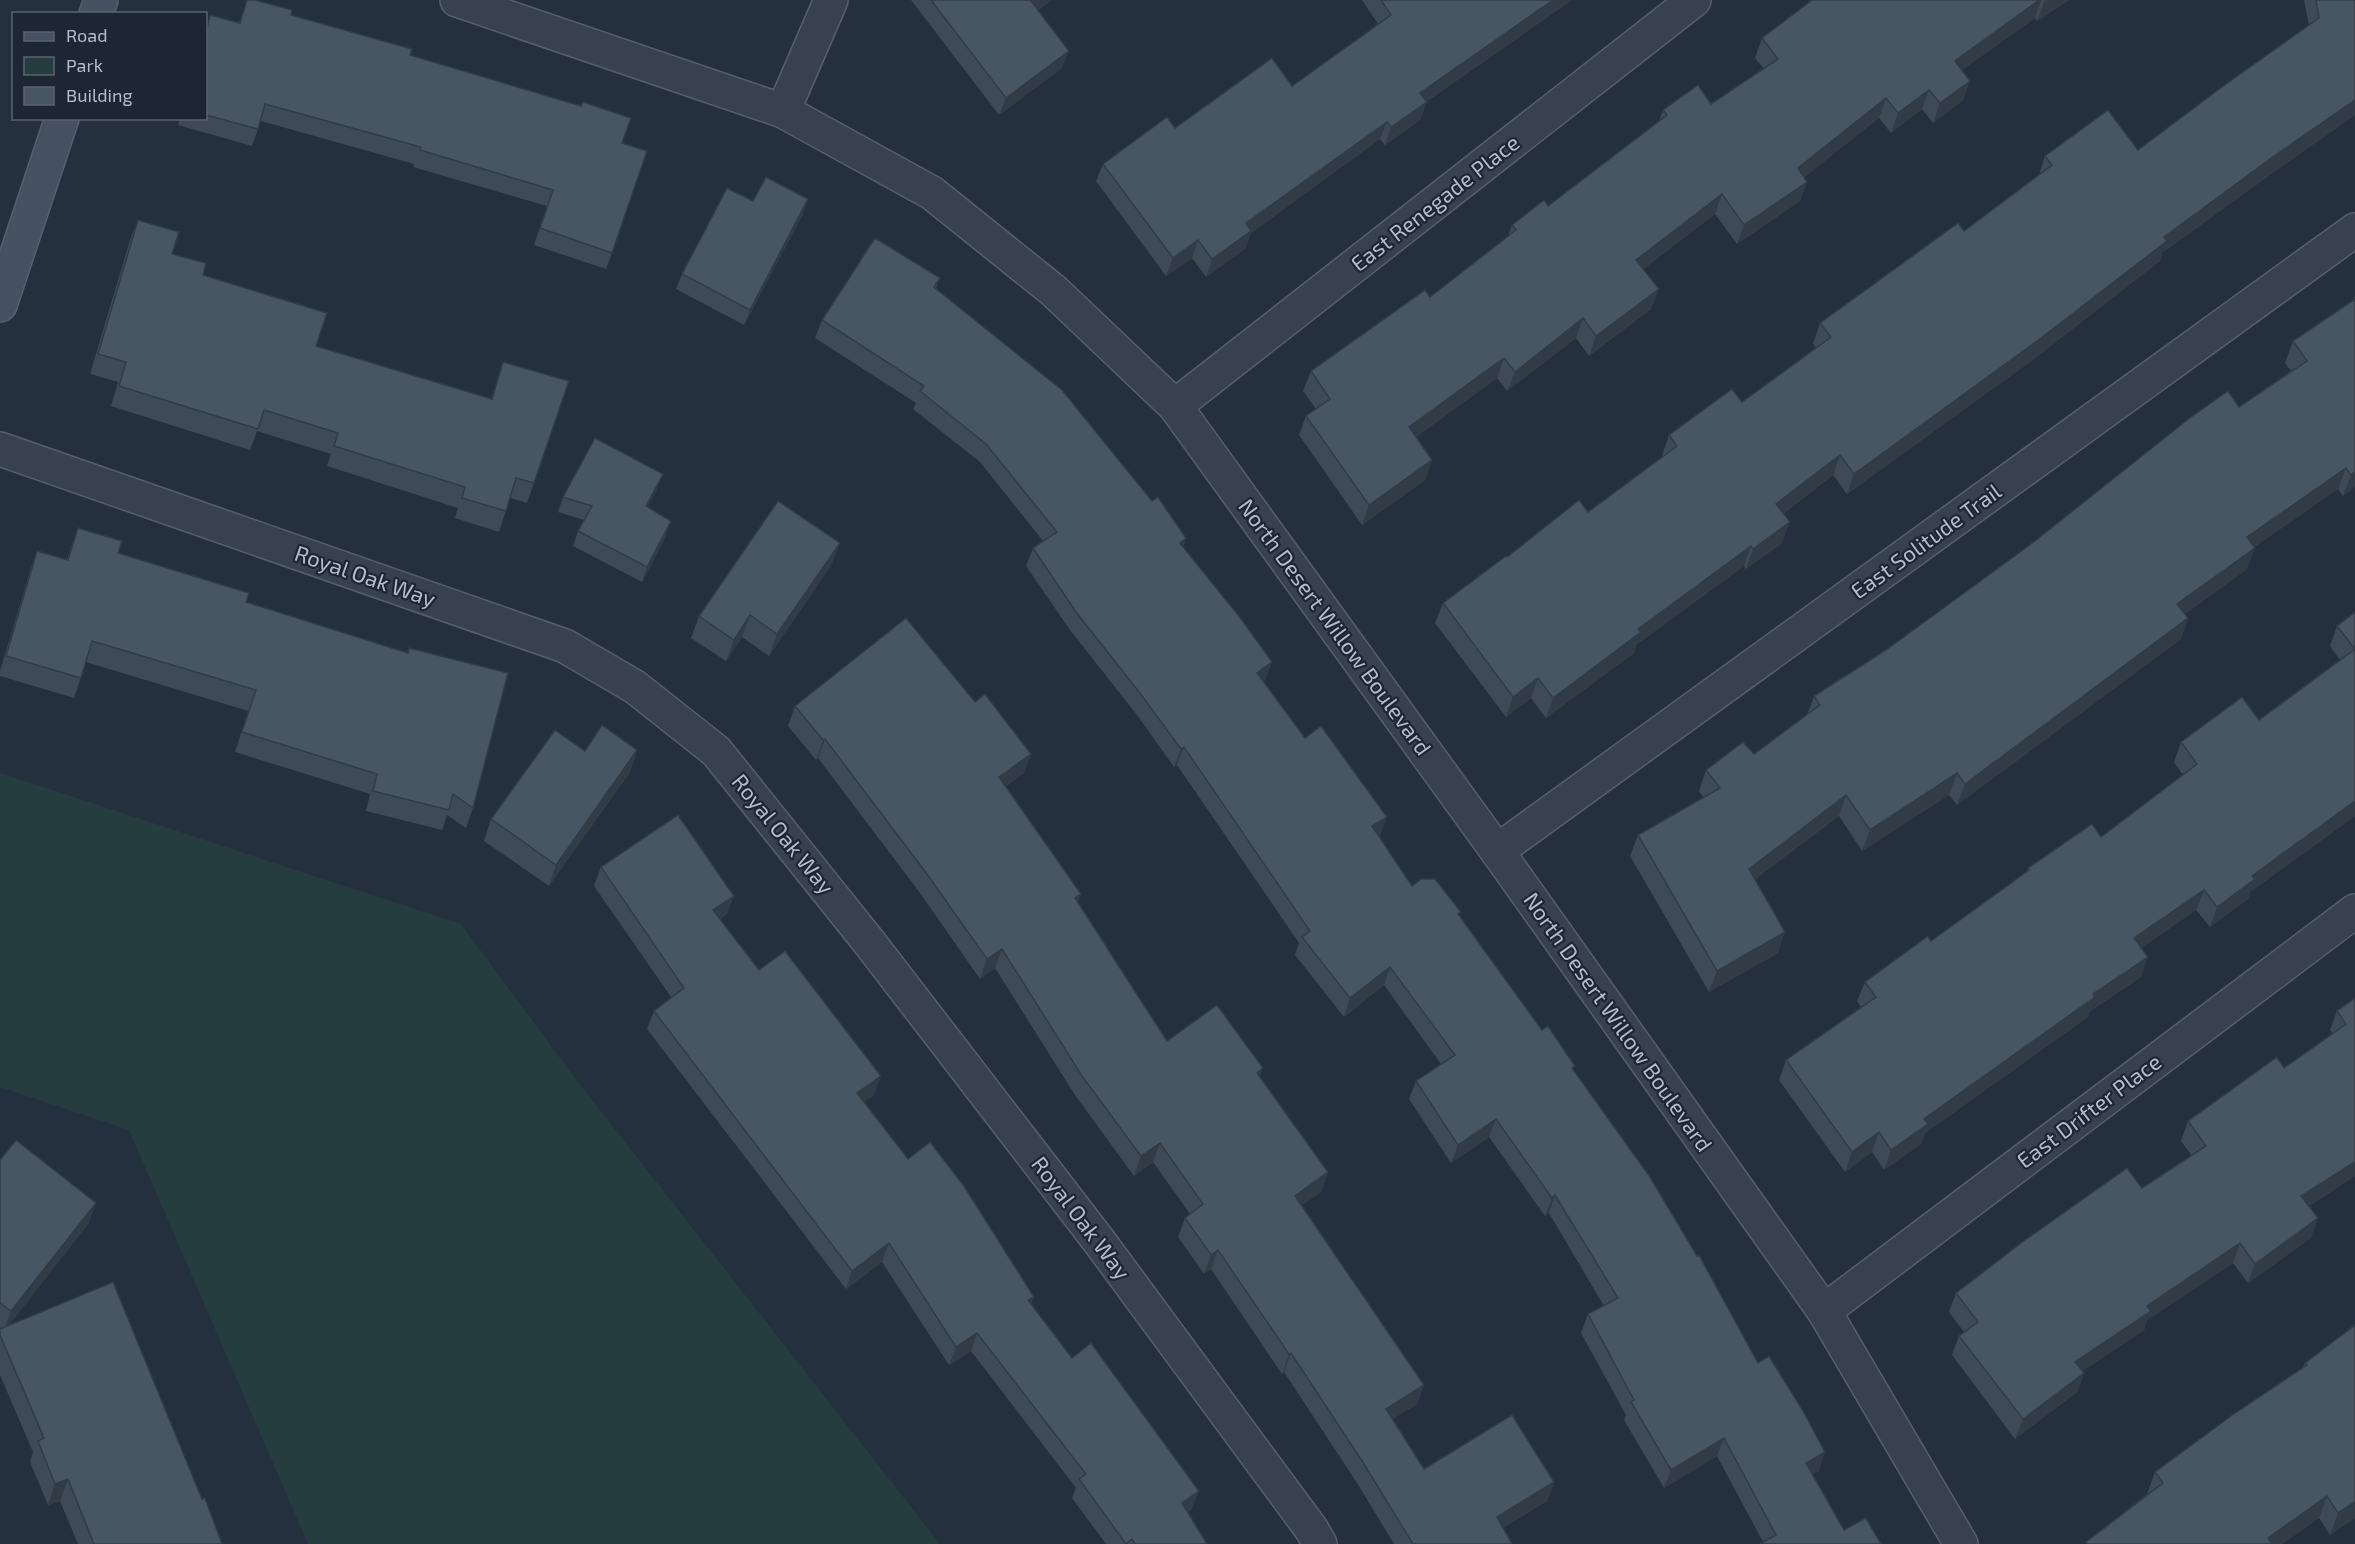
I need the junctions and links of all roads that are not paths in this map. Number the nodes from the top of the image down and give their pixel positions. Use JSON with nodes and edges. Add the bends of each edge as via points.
{"nodes":[{"id":1,"x":457,"y":0,"type":"edge"},
{"id":2,"x":831,"y":0,"type":"edge"},
{"id":3,"x":1695,"y":0,"type":"edge"},
{"id":4,"x":783,"y":111,"type":"junction"},
{"id":5,"x":61,"y":120,"type":"edge"},
{"id":6,"x":2355,"y":230,"type":"edge"},
{"id":7,"x":0,"y":305,"type":"edge"},
{"id":8,"x":1175,"y":406,"type":"junction"},
{"id":9,"x":0,"y":450,"type":"edge"},
{"id":10,"x":1497,"y":851,"type":"junction"},
{"id":11,"x":2355,"y":911,"type":"edge"},
{"id":12,"x":1824,"y":1311,"type":"junction"},
{"id":13,"x":1320,"y":1544,"type":"edge"},
{"id":14,"x":1961,"y":1544,"type":"edge"}],
"edges":[{"from":1,"to":4,"type":"street","name":"North Desert Willow Boulevard"},
{"from":2,"to":4,"type":"street"},
{"from":3,"to":8,"type":"street","name":"East Renegade Place"},
{"from":4,"to":8,"type":"street","name":"North Desert Willow Boulevard","via":[[932,194],[1054,291]]},
{"from":5,"to":7,"type":"street"},
{"from":6,"to":10,"type":"street","name":"East Solitude Trail"},
{"from":8,"to":10,"type":"street","name":"North Desert Willow Boulevard"},
{"from":9,"to":13,"type":"street","name":"Royal Oak Way","via":[[565,646],[635,687],[716,751],[1092,1232]]},
{"from":10,"to":12,"type":"street","name":"North Desert Willow Boulevard"},
{"from":11,"to":12,"type":"street","name":"East Drifter Place"},
{"from":12,"to":14,"type":"street","name":"North Desert Willow Boulevard"}]}
